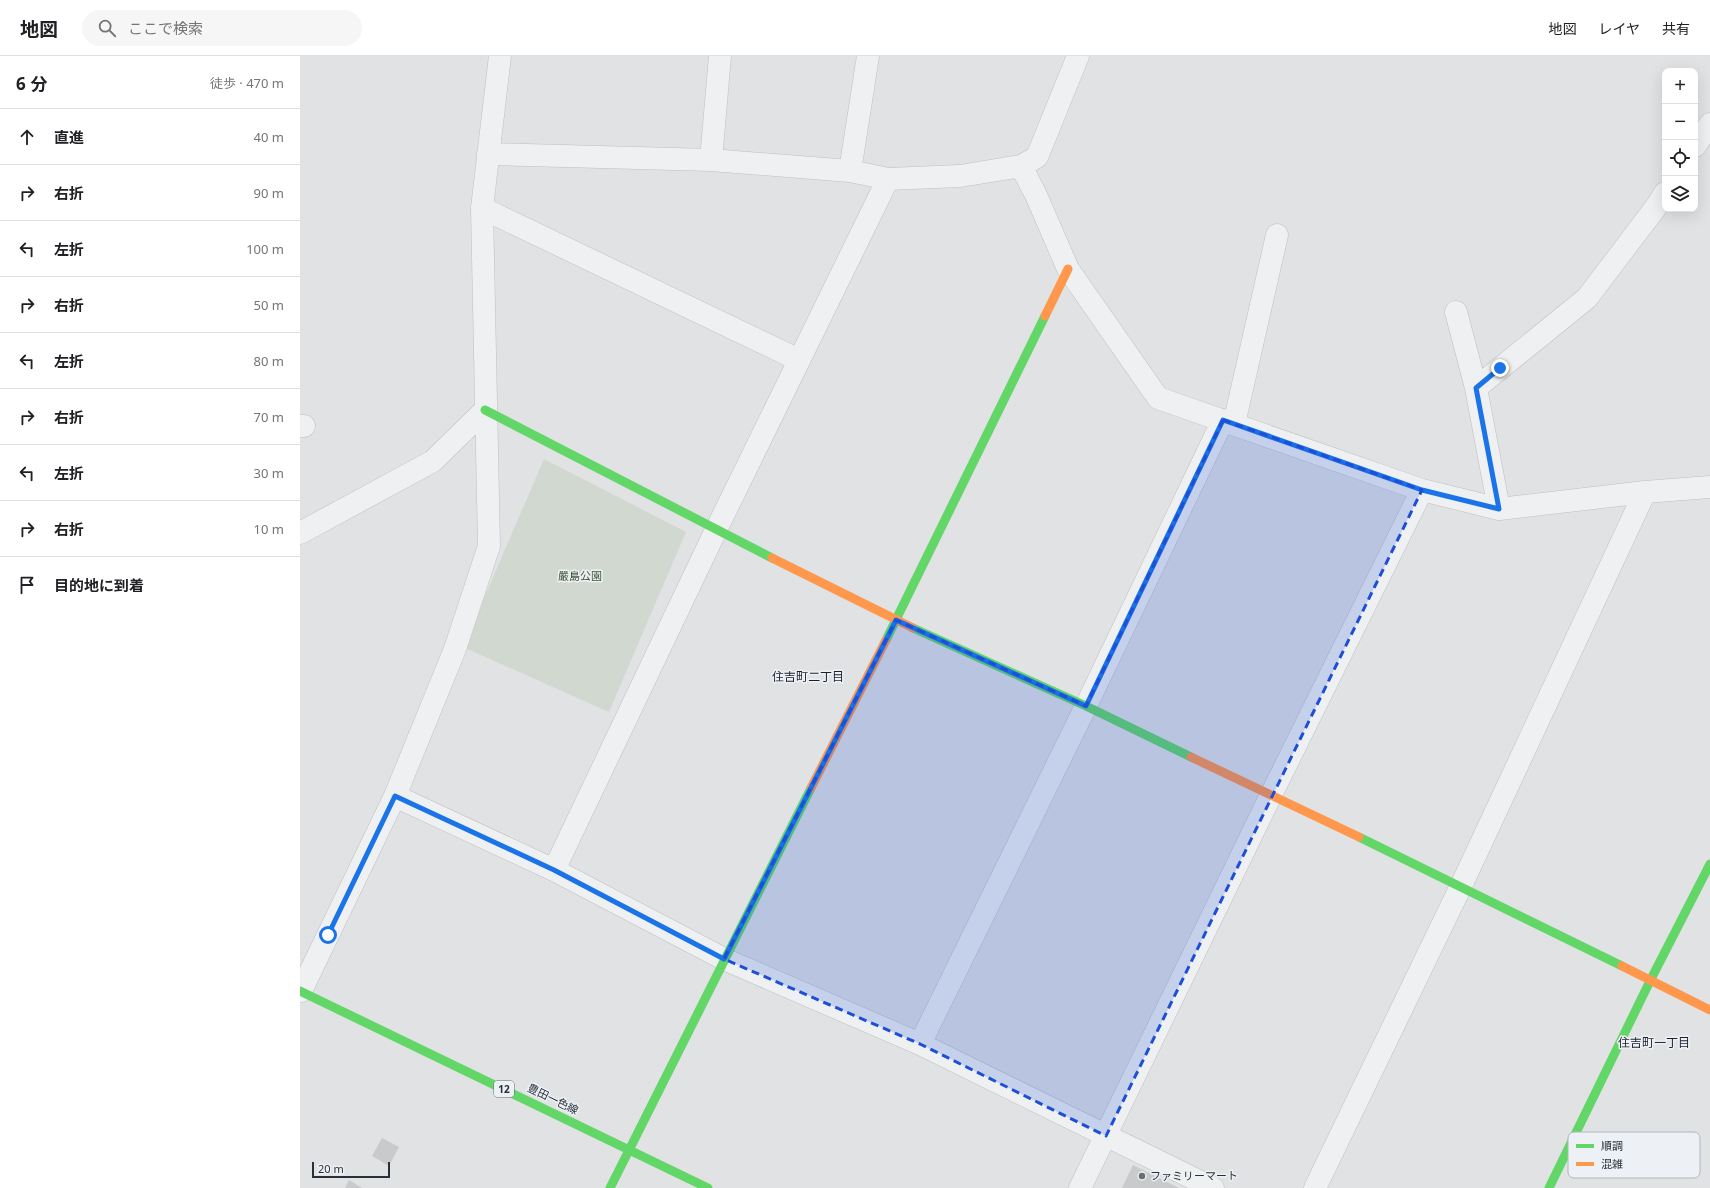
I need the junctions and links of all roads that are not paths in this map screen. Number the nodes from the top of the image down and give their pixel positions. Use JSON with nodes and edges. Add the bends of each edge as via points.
{"nodes":[{"id":1,"x":500,"y":56,"type":"edge"},
{"id":2,"x":720,"y":56,"type":"edge"},
{"id":3,"x":868,"y":56,"type":"edge"},
{"id":4,"x":1078,"y":56,"type":"edge"},
{"id":5,"x":1710,"y":124,"type":"edge"},
{"id":6,"x":1698,"y":142,"type":"edge"},
{"id":7,"x":488,"y":154,"type":"junction"},
{"id":8,"x":711,"y":160,"type":"junction"},
{"id":9,"x":1020,"y":166,"type":"junction"},
{"id":10,"x":850,"y":171,"type":"junction"},
{"id":11,"x":888,"y":179,"type":"junction"},
{"id":12,"x":1662,"y":198,"type":"edge"},
{"id":13,"x":482,"y":208,"type":"junction"},
{"id":14,"x":1277,"y":235,"type":"dead end"},
{"id":15,"x":1068,"y":268,"type":"junction"},
{"id":16,"x":1456,"y":312,"type":"dead end"},
{"id":17,"x":799,"y":360,"type":"junction"},
{"id":18,"x":1476,"y":388,"type":"junction"},
{"id":19,"x":485,"y":410,"type":"junction"},
{"id":20,"x":1228,"y":422,"type":"junction"},
{"id":21,"x":1710,"y":487,"type":"edge"},
{"id":22,"x":1422,"y":490,"type":"junction"},
{"id":23,"x":1645,"y":492,"type":"junction"},
{"id":24,"x":1499,"y":509,"type":"junction"},
{"id":25,"x":716,"y":530,"type":"junction"},
{"id":26,"x":300,"y":533,"type":"edge"},
{"id":27,"x":896,"y":620,"type":"junction"},
{"id":28,"x":1086,"y":706,"type":"junction"},
{"id":29,"x":1271,"y":795,"type":"junction"},
{"id":30,"x":395,"y":796,"type":"junction"},
{"id":31,"x":1710,"y":864,"type":"edge"},
{"id":32,"x":554,"y":870,"type":"junction"},
{"id":33,"x":1462,"y":886,"type":"junction"},
{"id":34,"x":724,"y":959,"type":"junction"},
{"id":35,"x":1650,"y":981,"type":"junction"},
{"id":36,"x":300,"y":991,"type":"edge"},
{"id":37,"x":1710,"y":1010,"type":"edge"},
{"id":38,"x":920,"y":1044,"type":"junction"},
{"id":39,"x":1576,"y":1132,"type":"edge"},
{"id":40,"x":1106,"y":1136,"type":"junction"},
{"id":41,"x":629,"y":1149,"type":"junction"},
{"id":42,"x":1568,"y":1149,"type":"edge"},
{"id":43,"x":610,"y":1188,"type":"edge"},
{"id":44,"x":708,"y":1188,"type":"edge"},
{"id":45,"x":1080,"y":1188,"type":"edge"},
{"id":46,"x":1213,"y":1188,"type":"edge"},
{"id":47,"x":1315,"y":1188,"type":"edge"},
{"id":48,"x":1549,"y":1188,"type":"edge"}],
"edges":[{"from":1,"to":7,"type":"street"},
{"from":2,"to":8,"type":"street"},
{"from":3,"to":10,"type":"street"},
{"from":4,"to":9,"type":"street","via":[[1037,157]]},
{"from":5,"to":6,"type":"street"},
{"from":7,"to":8,"type":"street"},
{"from":7,"to":13,"type":"street"},
{"from":8,"to":10,"type":"street"},
{"from":9,"to":11,"type":"street","via":[[960,176]]},
{"from":9,"to":15,"type":"street","via":[[1036,195]]},
{"from":10,"to":11,"type":"street"},
{"from":11,"to":17,"type":"street"},
{"from":12,"to":18,"type":"street","via":[[1587,298]]},
{"from":13,"to":17,"type":"street"},
{"from":13,"to":19,"type":"street"},
{"from":14,"to":20,"type":"street"},
{"from":15,"to":20,"type":"street","via":[[1158,398]]},
{"from":15,"to":27,"type":"street"},
{"from":16,"to":18,"type":"street"},
{"from":17,"to":25,"type":"street"},
{"from":18,"to":24,"type":"street"},
{"from":19,"to":25,"type":"street"},
{"from":19,"to":26,"type":"street","via":[[433,461]]},
{"from":19,"to":30,"type":"street","via":[[489,546],[455,649]]},
{"from":20,"to":22,"type":"street"},
{"from":20,"to":28,"type":"street"},
{"from":21,"to":23,"type":"street"},
{"from":22,"to":24,"type":"street"},
{"from":22,"to":29,"type":"street"},
{"from":23,"to":24,"type":"street"},
{"from":23,"to":33,"type":"street"},
{"from":25,"to":27,"type":"street"},
{"from":25,"to":32,"type":"street"},
{"from":27,"to":28,"type":"street"},
{"from":27,"to":34,"type":"street"},
{"from":28,"to":29,"type":"street"},
{"from":28,"to":38,"type":"street"},
{"from":29,"to":33,"type":"street"},
{"from":29,"to":40,"type":"street"},
{"from":30,"to":32,"type":"street"},
{"from":30,"to":36,"type":"street"},
{"from":31,"to":35,"type":"street"},
{"from":32,"to":34,"type":"street"},
{"from":33,"to":35,"type":"street"},
{"from":33,"to":47,"type":"street"},
{"from":34,"to":38,"type":"street"},
{"from":34,"to":41,"type":"street"},
{"from":35,"to":37,"type":"street"},
{"from":35,"to":39,"type":"street"},
{"from":36,"to":41,"type":"street","name":"豊田一色線","number":"12"},
{"from":38,"to":40,"type":"street"},
{"from":40,"to":45,"type":"street"},
{"from":40,"to":46,"type":"street"},
{"from":41,"to":43,"type":"street"},
{"from":41,"to":44,"type":"street","name":"豊田一色線","number":"12"},
{"from":42,"to":48,"type":"street"}]}
